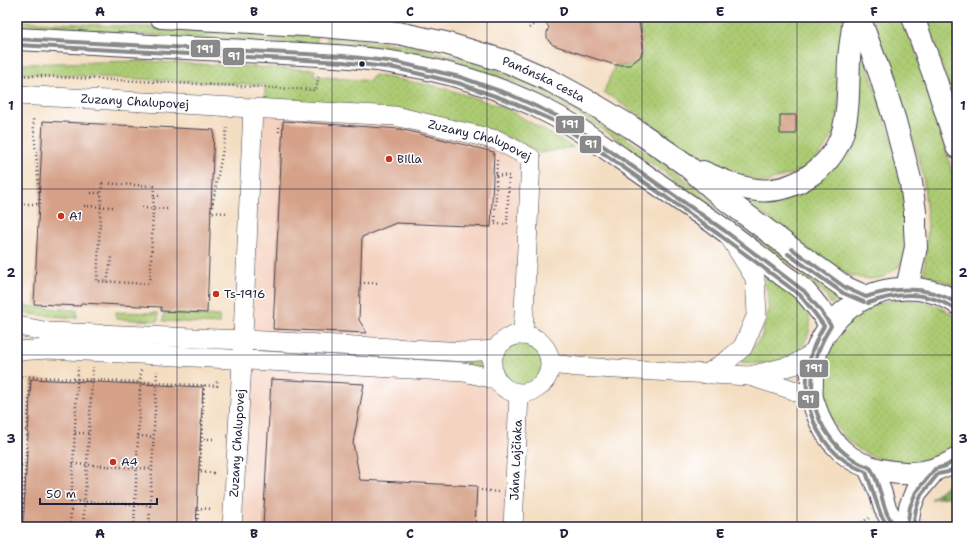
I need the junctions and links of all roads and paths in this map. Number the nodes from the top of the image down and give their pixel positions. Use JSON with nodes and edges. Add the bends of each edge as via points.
{"nodes":[{"id":1,"x":161,"y":17,"type":"edge"},
{"id":2,"x":854,"y":17,"type":"edge"},
{"id":3,"x":859,"y":17,"type":"edge"},
{"id":4,"x":913,"y":17,"type":"edge"},
{"id":5,"x":542,"y":18,"type":"dead end"},
{"id":6,"x":529,"y":28,"type":"dead end"},
{"id":7,"x":17,"y":39,"type":"edge"},
{"id":8,"x":319,"y":73,"type":"dead end"},
{"id":9,"x":17,"y":75,"type":"edge"},
{"id":10,"x":17,"y":95,"type":"edge"},
{"id":11,"x":253,"y":108,"type":"junction"},
{"id":12,"x":33,"y":118,"type":"dead end"},
{"id":13,"x":227,"y":128,"type":"dead end"},
{"id":14,"x":497,"y":140,"type":"junction"},
{"id":15,"x":957,"y":146,"type":"edge"},
{"id":16,"x":685,"y":164,"type":"junction"},
{"id":17,"x":496,"y":175,"type":"junction"},
{"id":18,"x":91,"y":193,"type":"dead end"},
{"id":19,"x":101,"y":193,"type":"junction"},
{"id":20,"x":154,"y":196,"type":"junction"},
{"id":21,"x":159,"y":196,"type":"dead end"},
{"id":22,"x":24,"y":204,"type":"dead end"},
{"id":23,"x":84,"y":206,"type":"dead end"},
{"id":24,"x":101,"y":206,"type":"junction"},
{"id":25,"x":113,"y":207,"type":"dead end"},
{"id":26,"x":142,"y":208,"type":"dead end"},
{"id":27,"x":154,"y":209,"type":"junction"},
{"id":28,"x":168,"y":209,"type":"dead end"},
{"id":29,"x":226,"y":213,"type":"dead end"},
{"id":30,"x":725,"y":231,"type":"junction"},
{"id":31,"x":112,"y":257,"type":"dead end"},
{"id":32,"x":107,"y":282,"type":"junction"},
{"id":33,"x":360,"y":282,"type":"dead end"},
{"id":34,"x":380,"y":283,"type":"dead end"},
{"id":35,"x":907,"y":288,"type":"junction"},
{"id":36,"x":866,"y":296,"type":"junction"},
{"id":37,"x":957,"y":303,"type":"edge"},
{"id":38,"x":18,"y":325,"type":"edge"},
{"id":39,"x":831,"y":326,"type":"junction"},
{"id":40,"x":522,"y":335,"type":"junction"},
{"id":41,"x":243,"y":341,"type":"junction"},
{"id":42,"x":17,"y":350,"type":"edge"},
{"id":43,"x":495,"y":350,"type":"junction"},
{"id":44,"x":816,"y":351,"type":"junction"},
{"id":45,"x":242,"y":360,"type":"junction"},
{"id":46,"x":78,"y":364,"type":"dead end"},
{"id":47,"x":550,"y":364,"type":"junction"},
{"id":48,"x":93,"y":365,"type":"dead end"},
{"id":49,"x":141,"y":367,"type":"dead end"},
{"id":50,"x":157,"y":368,"type":"dead end"},
{"id":51,"x":707,"y":374,"type":"junction"},
{"id":52,"x":17,"y":376,"type":"edge"},
{"id":53,"x":750,"y":376,"type":"junction"},
{"id":54,"x":30,"y":377,"type":"junction"},
{"id":55,"x":77,"y":379,"type":"junction"},
{"id":56,"x":495,"y":379,"type":"junction"},
{"id":57,"x":92,"y":380,"type":"junction"},
{"id":58,"x":217,"y":380,"type":"dead end"},
{"id":59,"x":141,"y":382,"type":"junction"},
{"id":60,"x":156,"y":383,"type":"junction"},
{"id":61,"x":204,"y":385,"type":"junction"},
{"id":62,"x":519,"y":394,"type":"junction"},
{"id":63,"x":812,"y":399,"type":"junction"},
{"id":64,"x":17,"y":430,"type":"edge"},
{"id":65,"x":28,"y":430,"type":"junction"},
{"id":66,"x":75,"y":433,"type":"junction"},
{"id":67,"x":89,"y":433,"type":"junction"},
{"id":68,"x":138,"y":436,"type":"junction"},
{"id":69,"x":154,"y":437,"type":"junction"},
{"id":70,"x":201,"y":439,"type":"junction"},
{"id":71,"x":215,"y":439,"type":"dead end"},
{"id":72,"x":957,"y":459,"type":"edge"},
{"id":73,"x":73,"y":464,"type":"junction"},
{"id":74,"x":17,"y":465,"type":"edge"},
{"id":75,"x":87,"y":465,"type":"junction"},
{"id":76,"x":25,"y":466,"type":"junction"},
{"id":77,"x":136,"y":468,"type":"junction"},
{"id":78,"x":869,"y":468,"type":"junction"},
{"id":79,"x":152,"y":469,"type":"junction"},
{"id":80,"x":935,"y":469,"type":"junction"},
{"id":81,"x":214,"y":473,"type":"dead end"},
{"id":82,"x":481,"y":490,"type":"dead end"},
{"id":83,"x":17,"y":499,"type":"edge"},
{"id":84,"x":498,"y":499,"type":"dead end"},
{"id":85,"x":24,"y":500,"type":"junction"},
{"id":86,"x":71,"y":502,"type":"junction"},
{"id":87,"x":85,"y":502,"type":"junction"},
{"id":88,"x":135,"y":504,"type":"junction"},
{"id":89,"x":151,"y":505,"type":"junction"},
{"id":90,"x":212,"y":509,"type":"dead end"},
{"id":91,"x":17,"y":513,"type":"edge"},
{"id":92,"x":70,"y":527,"type":"edge"},
{"id":93,"x":83,"y":527,"type":"edge"},
{"id":94,"x":134,"y":527,"type":"edge"},
{"id":95,"x":149,"y":527,"type":"edge"},
{"id":96,"x":197,"y":527,"type":"edge"},
{"id":97,"x":232,"y":527,"type":"edge"},
{"id":98,"x":513,"y":527,"type":"edge"},
{"id":99,"x":895,"y":527,"type":"edge"},
{"id":100,"x":907,"y":527,"type":"edge"}],
"edges":[{"from":1,"to":16,"type":"main road","name":"Panónska cesta","via":[[354,28],[398,33],[466,48],[508,62],[551,81],[613,115]]},
{"from":2,"to":16,"type":"main road","via":[[844,127],[836,151],[817,172],[798,184],[779,190],[760,191],[737,186]]},
{"from":3,"to":35,"type":"main road","via":[[895,120],[911,183],[916,247]]},
{"from":4,"to":15,"type":"main road"},
{"from":5,"to":6,"type":"path"},
{"from":7,"to":30,"type":"main road","via":[[343,56],[396,62],[442,72],[511,94],[557,116]]},
{"from":8,"to":9,"type":"path","via":[[316,90]]},
{"from":10,"to":11,"type":"street","name":"Zuzany Chalupovej"},
{"from":11,"to":14,"type":"street","name":"Zuzany Chalupovej","via":[[395,116]]},
{"from":11,"to":41,"type":"street","name":"Zuzany Chalupovej"},
{"from":12,"to":22,"type":"path","via":[[40,204]]},
{"from":13,"to":29,"type":"path","via":[[211,212]]},
{"from":14,"to":17,"type":"path"},
{"from":14,"to":40,"type":"street","name":"Zuzany Chalupovej","via":[[531,158]]},
{"from":16,"to":36,"type":"main road","name":"Panónska cesta","via":[[721,196],[804,258],[846,288]]},
{"from":17,"to":17,"type":"path","via":[[495,224],[507,224],[510,176]]},
{"from":18,"to":19,"type":"path"},
{"from":19,"to":20,"type":"path","via":[[102,183],[147,185],[154,186]]},
{"from":19,"to":24,"type":"path"},
{"from":20,"to":21,"type":"path"},
{"from":20,"to":27,"type":"path"},
{"from":23,"to":24,"type":"path"},
{"from":24,"to":25,"type":"path"},
{"from":24,"to":32,"type":"path","via":[[97,281]]},
{"from":26,"to":27,"type":"path"},
{"from":27,"to":28,"type":"path"},
{"from":27,"to":32,"type":"path","via":[[150,284]]},
{"from":30,"to":39,"type":"main road","via":[[804,291]]},
{"from":30,"to":51,"type":"street","via":[[755,278],[757,314],[743,347]]},
{"from":31,"to":32,"type":"path"},
{"from":33,"to":34,"type":"path"},
{"from":35,"to":36,"type":"main road","via":[[886,290]]},
{"from":35,"to":37,"type":"main road","via":[[936,293]]},
{"from":36,"to":39,"type":"main road","via":[[847,309]]},
{"from":38,"to":41,"type":"street","via":[[49,332]]},
{"from":38,"to":42,"type":"street","via":[[21,339]]},
{"from":39,"to":44,"type":"main road"},
{"from":40,"to":43,"type":"street","via":[[506,339]]},
{"from":40,"to":47,"type":"street","via":[[531,336],[545,347]]},
{"from":41,"to":43,"type":"street","via":[[465,352]]},
{"from":41,"to":45,"type":"street","name":"Zuzany Chalupovej"},
{"from":42,"to":45,"type":"street","via":[[49,349]]},
{"from":43,"to":56,"type":"street","via":[[492,360]]},
{"from":44,"to":53,"type":"street","via":[[794,364]]},
{"from":44,"to":63,"type":"main road","via":[[812,374]]},
{"from":45,"to":56,"type":"street","via":[[464,372]]},
{"from":45,"to":97,"type":"street","name":"Zuzany Chalupovej"},
{"from":46,"to":55,"type":"path"},
{"from":47,"to":51,"type":"street"},
{"from":47,"to":62,"type":"street","via":[[549,373],[538,389]]},
{"from":48,"to":57,"type":"path"},
{"from":49,"to":59,"type":"path"},
{"from":50,"to":60,"type":"path"},
{"from":51,"to":53,"type":"street"},
{"from":52,"to":54,"type":"path"},
{"from":53,"to":63,"type":"street"},
{"from":54,"to":55,"type":"path"},
{"from":54,"to":65,"type":"path"},
{"from":55,"to":57,"type":"path"},
{"from":55,"to":66,"type":"path"},
{"from":56,"to":62,"type":"street","via":[[501,386]]},
{"from":57,"to":59,"type":"path"},
{"from":57,"to":67,"type":"path"},
{"from":58,"to":61,"type":"path","via":[[217,386]]},
{"from":59,"to":60,"type":"path"},
{"from":59,"to":68,"type":"path"},
{"from":60,"to":61,"type":"path"},
{"from":60,"to":69,"type":"path"},
{"from":61,"to":70,"type":"path"},
{"from":62,"to":98,"type":"street","name":"Jána Lajčiaka"},
{"from":63,"to":78,"type":"main road","via":[[820,421],[833,442],[851,458]]},
{"from":64,"to":65,"type":"path"},
{"from":65,"to":76,"type":"path"},
{"from":66,"to":67,"type":"path"},
{"from":66,"to":73,"type":"path"},
{"from":67,"to":75,"type":"path"},
{"from":68,"to":69,"type":"path"},
{"from":68,"to":77,"type":"path"},
{"from":69,"to":79,"type":"path"},
{"from":70,"to":71,"type":"path"},
{"from":70,"to":81,"type":"path","via":[[200,472]]},
{"from":72,"to":80,"type":"main road"},
{"from":73,"to":75,"type":"path"},
{"from":73,"to":86,"type":"path"},
{"from":74,"to":76,"type":"path"},
{"from":75,"to":77,"type":"path"},
{"from":75,"to":87,"type":"path"},
{"from":76,"to":85,"type":"path"},
{"from":77,"to":79,"type":"path"},
{"from":77,"to":88,"type":"path"},
{"from":78,"to":80,"type":"main road","via":[[902,474]]},
{"from":78,"to":99,"type":"main road"},
{"from":79,"to":89,"type":"path"},
{"from":80,"to":100,"type":"main road","via":[[916,492],[910,507]]},
{"from":82,"to":84,"type":"path","via":[[498,492]]},
{"from":83,"to":85,"type":"path"},
{"from":85,"to":91,"type":"path","via":[[23,514]]},
{"from":86,"to":87,"type":"path"},
{"from":86,"to":92,"type":"path"},
{"from":87,"to":88,"type":"path"},
{"from":87,"to":93,"type":"path"},
{"from":88,"to":89,"type":"path"},
{"from":88,"to":94,"type":"path"},
{"from":89,"to":95,"type":"path"},
{"from":90,"to":96,"type":"path","via":[[197,508]]}]}
